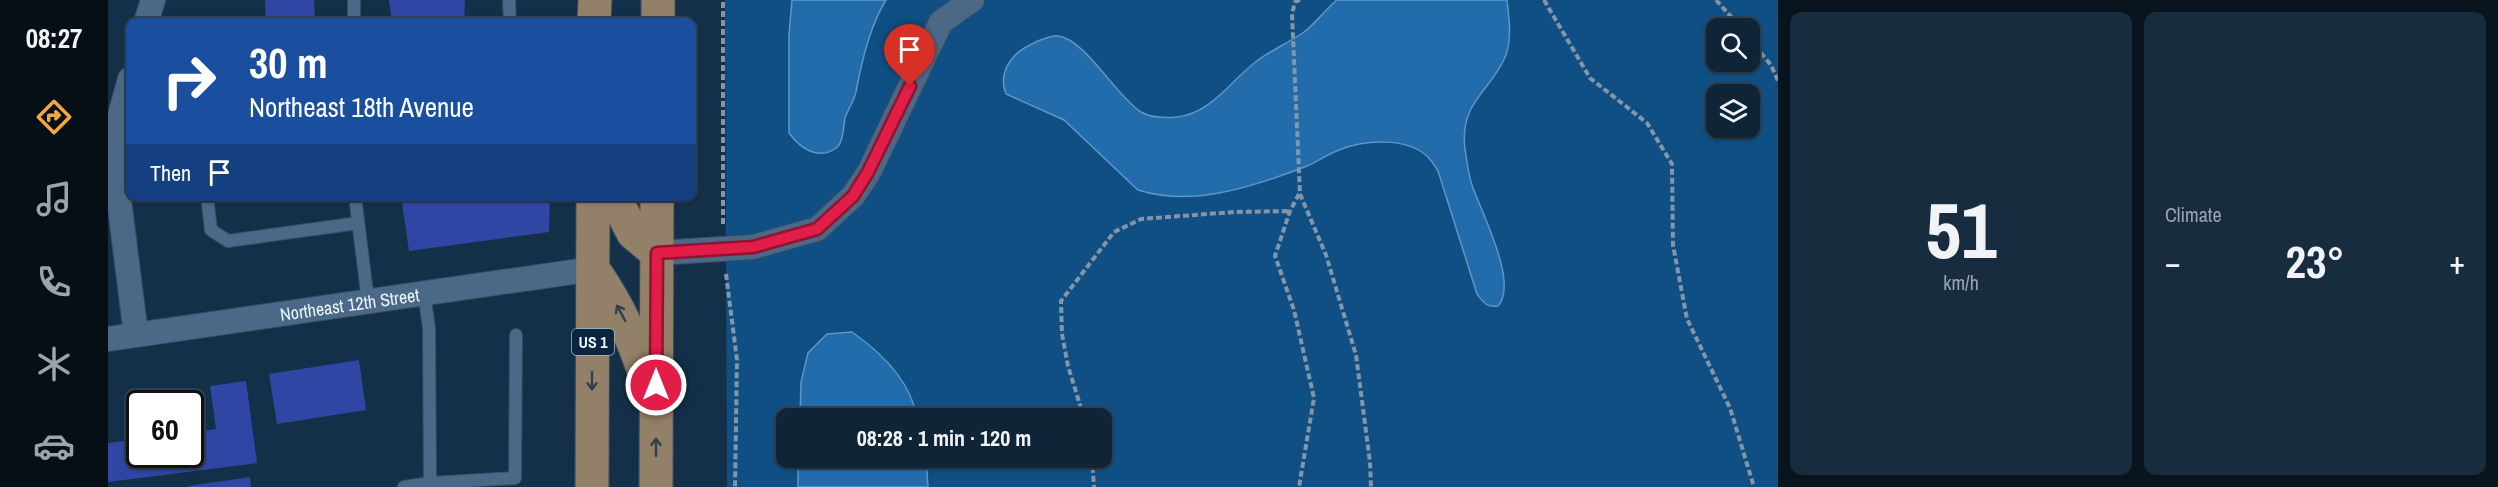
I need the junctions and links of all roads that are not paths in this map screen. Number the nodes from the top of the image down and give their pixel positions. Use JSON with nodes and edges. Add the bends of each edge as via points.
{"nodes":[{"id":1,"x":153,"y":0,"type":"edge"},
{"id":2,"x":354,"y":0,"type":"edge"},
{"id":3,"x":509,"y":0,"type":"edge"},
{"id":4,"x":595,"y":0,"type":"edge"},
{"id":5,"x":658,"y":0,"type":"edge"},
{"id":6,"x":972,"y":0,"type":"edge"},
{"id":7,"x":147,"y":18,"type":"edge"},
{"id":8,"x":354,"y":18,"type":"edge"},
{"id":9,"x":510,"y":18,"type":"edge"},
{"id":10,"x":594,"y":18,"type":"edge"},
{"id":11,"x":658,"y":18,"type":"edge"},
{"id":12,"x":126,"y":94,"type":"edge"},
{"id":13,"x":208,"y":201,"type":"edge"},
{"id":14,"x":356,"y":201,"type":"edge"},
{"id":15,"x":593,"y":201,"type":"edge"},
{"id":16,"x":617,"y":201,"type":"edge"},
{"id":17,"x":657,"y":201,"type":"edge"},
{"id":18,"x":358,"y":223,"type":"junction"},
{"id":19,"x":657,"y":253,"type":"junction"},
{"id":20,"x":593,"y":269,"type":"junction"},
{"id":21,"x":424,"y":293,"type":"junction"},
{"id":22,"x":368,"y":301,"type":"junction"},
{"id":23,"x":136,"y":335,"type":"junction"},
{"id":24,"x":516,"y":335,"type":"dead end"},
{"id":25,"x":108,"y":339,"type":"edge"},
{"id":26,"x":656,"y":407,"type":"junction"},
{"id":27,"x":430,"y":483,"type":"junction"},
{"id":28,"x":404,"y":487,"type":"edge"},
{"id":29,"x":592,"y":487,"type":"edge"},
{"id":30,"x":656,"y":487,"type":"edge"}],
"edges":[{"from":1,"to":7,"type":"street"},
{"from":2,"to":8,"type":"lane"},
{"from":3,"to":9,"type":"lane"},
{"from":4,"to":10,"type":"main road"},
{"from":5,"to":11,"type":"main road"},
{"from":6,"to":19,"type":"street","via":[[941,22],[868,172],[853,196],[817,229],[753,247]]},
{"from":12,"to":23,"type":"street","via":[[112,144]]},
{"from":13,"to":18,"type":"lane","via":[[211,230],[228,241]]},
{"from":14,"to":18,"type":"lane"},
{"from":15,"to":20,"type":"main road","number":"US 1"},
{"from":16,"to":19,"type":"main road","via":[[633,233]]},
{"from":17,"to":19,"type":"main road"},
{"from":18,"to":22,"type":"lane"},
{"from":19,"to":26,"type":"main road"},
{"from":20,"to":21,"type":"street","name":"Northeast 12th Street"},
{"from":26,"to":20,"type":"main road","one_way":true,"via":[[630,332]]},
{"from":20,"to":29,"type":"main road","number":"US 1","one_way":true},
{"from":21,"to":22,"type":"street","name":"Northeast 12th Street"},
{"from":21,"to":27,"type":"lane","via":[[429,328]]},
{"from":22,"to":23,"type":"street","name":"Northeast 12th Street"},
{"from":23,"to":25,"type":"street","name":"Northeast 12th Street"},
{"from":24,"to":27,"type":"lane","via":[[515,478]]},
{"from":30,"to":26,"type":"main road","one_way":true},
{"from":27,"to":28,"type":"lane"}]}
